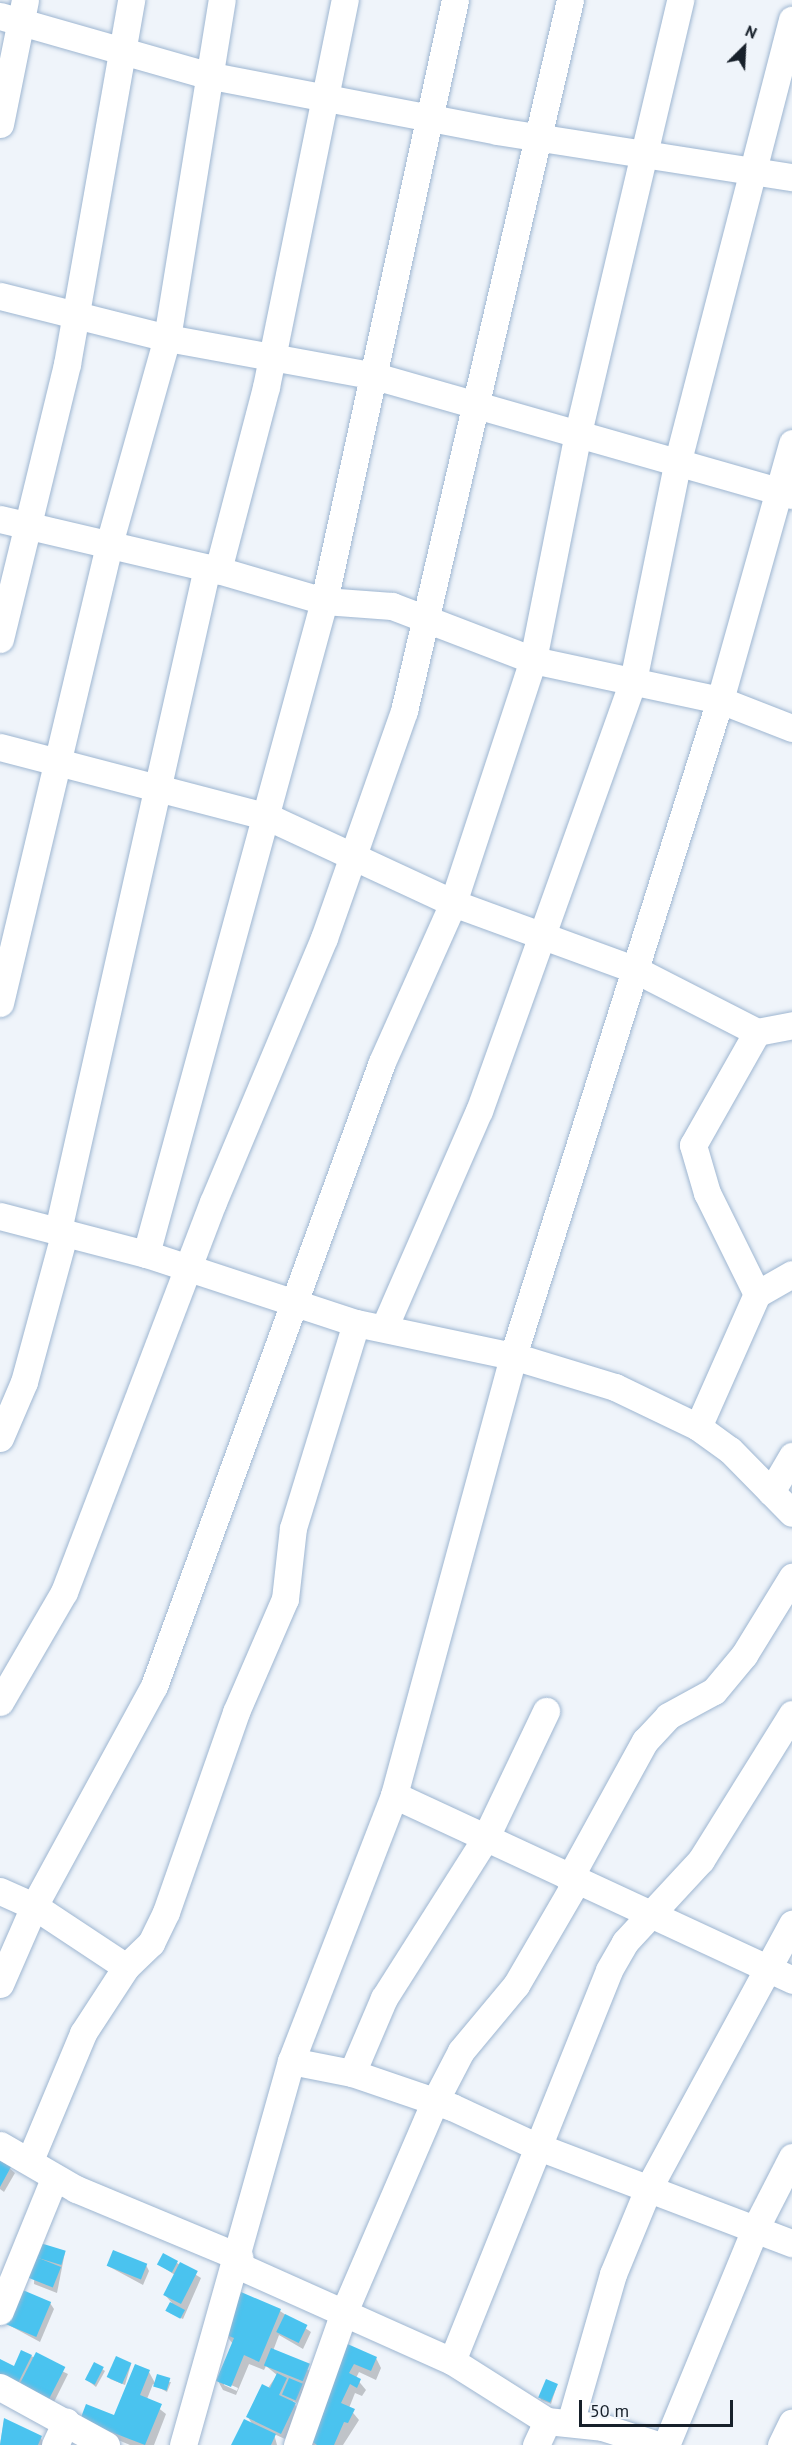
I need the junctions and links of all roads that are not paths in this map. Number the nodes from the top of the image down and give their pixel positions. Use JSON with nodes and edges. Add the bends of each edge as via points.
{"nodes":[{"id":1,"x":131,"y":0,"type":"edge"},
{"id":2,"x":222,"y":0,"type":"edge"},
{"id":3,"x":345,"y":0,"type":"edge"},
{"id":4,"x":455,"y":0,"type":"edge"},
{"id":5,"x":570,"y":0,"type":"edge"},
{"id":6,"x":680,"y":0,"type":"edge"},
{"id":7,"x":15,"y":12,"type":"edge"},
{"id":8,"x":792,"y":20,"type":"edge"},
{"id":9,"x":123,"y":51,"type":"junction"},
{"id":10,"x":207,"y":75,"type":"junction"},
{"id":11,"x":323,"y":93,"type":"junction"},
{"id":12,"x":431,"y":117,"type":"junction"},
{"id":13,"x":0,"y":124,"type":"edge"},
{"id":14,"x":536,"y":136,"type":"junction"},
{"id":15,"x":646,"y":151,"type":"junction"},
{"id":16,"x":751,"y":173,"type":"junction"},
{"id":17,"x":792,"y":177,"type":"edge"},
{"id":18,"x":0,"y":296,"type":"edge"},
{"id":19,"x":75,"y":312,"type":"junction"},
{"id":20,"x":166,"y":338,"type":"junction"},
{"id":21,"x":271,"y":359,"type":"junction"},
{"id":22,"x":371,"y":375,"type":"junction"},
{"id":23,"x":477,"y":403,"type":"junction"},
{"id":24,"x":577,"y":437,"type":"junction"},
{"id":25,"x":792,"y":443,"type":"edge"},
{"id":26,"x":677,"y":464,"type":"junction"},
{"id":27,"x":785,"y":493,"type":"edge"},
{"id":28,"x":13,"y":522,"type":"edge"},
{"id":29,"x":109,"y":544,"type":"junction"},
{"id":30,"x":212,"y":569,"type":"junction"},
{"id":31,"x":324,"y":601,"type":"junction"},
{"id":32,"x":423,"y":618,"type":"junction"},
{"id":33,"x":0,"y":639,"type":"edge"},
{"id":34,"x":533,"y":660,"type":"junction"},
{"id":35,"x":633,"y":681,"type":"junction"},
{"id":36,"x":720,"y":700,"type":"junction"},
{"id":37,"x":792,"y":728,"type":"edge"},
{"id":38,"x":0,"y":747,"type":"edge"},
{"id":39,"x":59,"y":763,"type":"junction"},
{"id":40,"x":155,"y":785,"type":"junction"},
{"id":41,"x":268,"y":817,"type":"junction"},
{"id":42,"x":353,"y":856,"type":"junction"},
{"id":43,"x":453,"y":903,"type":"junction"},
{"id":44,"x":544,"y":936,"type":"junction"},
{"id":45,"x":636,"y":970,"type":"junction"},
{"id":46,"x":0,"y":1004,"type":"edge"},
{"id":47,"x":790,"y":1030,"type":"edge"},
{"id":48,"x":757,"y":1032,"type":"junction"},
{"id":49,"x":0,"y":1216,"type":"edge"},
{"id":50,"x":61,"y":1231,"type":"junction"},
{"id":51,"x":146,"y":1254,"type":"junction"},
{"id":52,"x":188,"y":1269,"type":"junction"},
{"id":53,"x":780,"y":1285,"type":"edge"},
{"id":54,"x":295,"y":1302,"type":"junction"},
{"id":55,"x":356,"y":1323,"type":"junction"},
{"id":56,"x":384,"y":1328,"type":"junction"},
{"id":57,"x":513,"y":1356,"type":"junction"},
{"id":58,"x":698,"y":1427,"type":"junction"},
{"id":59,"x":0,"y":1438,"type":"edge"},
{"id":60,"x":792,"y":1456,"type":"edge"},
{"id":61,"x":771,"y":1492,"type":"junction"},
{"id":62,"x":792,"y":1513,"type":"edge"},
{"id":63,"x":792,"y":1577,"type":"edge"},
{"id":64,"x":0,"y":1702,"type":"edge"},
{"id":65,"x":546,"y":1711,"type":"dead end"},
{"id":66,"x":792,"y":1714,"type":"edge"},
{"id":67,"x":394,"y":1795,"type":"junction"},
{"id":68,"x":485,"y":1839,"type":"junction"},
{"id":69,"x":573,"y":1881,"type":"junction"},
{"id":70,"x":0,"y":1891,"type":"edge"},
{"id":71,"x":34,"y":1906,"type":"junction"},
{"id":72,"x":647,"y":1917,"type":"junction"},
{"id":73,"x":792,"y":1924,"type":"edge"},
{"id":74,"x":126,"y":1967,"type":"junction"},
{"id":75,"x":766,"y":1967,"type":"junction"},
{"id":76,"x":792,"y":1980,"type":"edge"},
{"id":77,"x":0,"y":1984,"type":"edge"},
{"id":78,"x":291,"y":2061,"type":"junction"},
{"id":79,"x":352,"y":2073,"type":"junction"},
{"id":80,"x":435,"y":2101,"type":"junction"},
{"id":81,"x":0,"y":2145,"type":"edge"},
{"id":82,"x":536,"y":2146,"type":"junction"},
{"id":83,"x":792,"y":2157,"type":"edge"},
{"id":84,"x":30,"y":2160,"type":"junction"},
{"id":85,"x":54,"y":2179,"type":"junction"},
{"id":86,"x":648,"y":2189,"type":"junction"},
{"id":87,"x":755,"y":2229,"type":"junction"},
{"id":88,"x":792,"y":2243,"type":"edge"},
{"id":89,"x":238,"y":2261,"type":"junction"},
{"id":90,"x":0,"y":2311,"type":"edge"},
{"id":91,"x":344,"y":2312,"type":"junction"},
{"id":92,"x":452,"y":2361,"type":"junction"},
{"id":93,"x":0,"y":2387,"type":"edge"},
{"id":94,"x":792,"y":2422,"type":"edge"},
{"id":95,"x":551,"y":2430,"type":"edge"},
{"id":96,"x":60,"y":2433,"type":"edge"},
{"id":97,"x":106,"y":2445,"type":"edge"},
{"id":98,"x":183,"y":2445,"type":"edge"},
{"id":99,"x":297,"y":2445,"type":"edge"},
{"id":100,"x":658,"y":2445,"type":"edge"},
{"id":101,"x":666,"y":2445,"type":"edge"},
{"id":102,"x":781,"y":2445,"type":"edge"}],
"edges":[{"from":1,"to":9,"type":"street"},
{"from":2,"to":10,"type":"street"},
{"from":3,"to":11,"type":"street"},
{"from":4,"to":12,"type":"street"},
{"from":5,"to":14,"type":"street"},
{"from":6,"to":15,"type":"street"},
{"from":7,"to":9,"type":"street"},
{"from":7,"to":13,"type":"street"},
{"from":8,"to":16,"type":"street"},
{"from":9,"to":10,"type":"street"},
{"from":9,"to":19,"type":"street"},
{"from":10,"to":11,"type":"street"},
{"from":10,"to":20,"type":"street","via":[[204,131]]},
{"from":11,"to":12,"type":"street"},
{"from":11,"to":21,"type":"street"},
{"from":12,"to":14,"type":"street"},
{"from":12,"to":22,"type":"street"},
{"from":14,"to":15,"type":"street"},
{"from":14,"to":23,"type":"street"},
{"from":15,"to":16,"type":"street"},
{"from":15,"to":24,"type":"street"},
{"from":16,"to":17,"type":"street"},
{"from":16,"to":26,"type":"street"},
{"from":18,"to":19,"type":"street"},
{"from":19,"to":20,"type":"street"},
{"from":19,"to":28,"type":"street","via":[[68,364]]},
{"from":20,"to":21,"type":"street"},
{"from":20,"to":29,"type":"street"},
{"from":21,"to":22,"type":"street"},
{"from":21,"to":30,"type":"street"},
{"from":22,"to":23,"type":"street"},
{"from":22,"to":31,"type":"street"},
{"from":23,"to":24,"type":"street"},
{"from":23,"to":32,"type":"street"},
{"from":24,"to":26,"type":"street"},
{"from":24,"to":34,"type":"street"},
{"from":25,"to":27,"type":"street"},
{"from":26,"to":27,"type":"street"},
{"from":26,"to":35,"type":"street"},
{"from":27,"to":36,"type":"street"},
{"from":28,"to":29,"type":"street"},
{"from":28,"to":33,"type":"street"},
{"from":29,"to":30,"type":"street"},
{"from":29,"to":39,"type":"street"},
{"from":30,"to":31,"type":"street"},
{"from":30,"to":40,"type":"street"},
{"from":31,"to":32,"type":"street","via":[[370,602]]},
{"from":31,"to":41,"type":"street"},
{"from":32,"to":34,"type":"street"},
{"from":32,"to":42,"type":"street","via":[[416,671]]},
{"from":34,"to":35,"type":"street"},
{"from":34,"to":43,"type":"street"},
{"from":35,"to":36,"type":"street"},
{"from":35,"to":44,"type":"street"},
{"from":36,"to":37,"type":"street"},
{"from":36,"to":45,"type":"street"},
{"from":38,"to":39,"type":"street"},
{"from":39,"to":40,"type":"street"},
{"from":39,"to":46,"type":"street"},
{"from":40,"to":41,"type":"street"},
{"from":40,"to":50,"type":"street"},
{"from":41,"to":42,"type":"street"},
{"from":41,"to":51,"type":"street"},
{"from":42,"to":43,"type":"street"},
{"from":42,"to":52,"type":"street"},
{"from":43,"to":44,"type":"street"},
{"from":43,"to":54,"type":"street","via":[[382,1062]]},
{"from":44,"to":45,"type":"street"},
{"from":44,"to":56,"type":"street","via":[[479,1111]]},
{"from":45,"to":48,"type":"street"},
{"from":45,"to":57,"type":"street"},
{"from":47,"to":48,"type":"street"},
{"from":48,"to":53,"type":"street","via":[[693,1145],[707,1193]]},
{"from":49,"to":50,"type":"street"},
{"from":50,"to":51,"type":"street"},
{"from":50,"to":59,"type":"street","via":[[24,1382]]},
{"from":51,"to":52,"type":"street"},
{"from":52,"to":54,"type":"street"},
{"from":52,"to":64,"type":"street","via":[[64,1592]]},
{"from":53,"to":58,"type":"street"},
{"from":54,"to":55,"type":"street"},
{"from":54,"to":71,"type":"street","via":[[154,1686]]},
{"from":55,"to":56,"type":"street"},
{"from":55,"to":74,"type":"street","via":[[293,1528],[278,1620],[236,1712],[166,1912],[151,1943]]},
{"from":56,"to":57,"type":"street"},
{"from":57,"to":58,"type":"street","via":[[615,1387]]},
{"from":57,"to":67,"type":"street"},
{"from":58,"to":61,"type":"street"},
{"from":60,"to":61,"type":"street"},
{"from":61,"to":62,"type":"street"},
{"from":63,"to":69,"type":"street","via":[[744,1655],[714,1691],[668,1716],[645,1741]]},
{"from":65,"to":68,"type":"street"},
{"from":66,"to":72,"type":"street","via":[[701,1860]]},
{"from":67,"to":68,"type":"street"},
{"from":67,"to":78,"type":"street"},
{"from":68,"to":69,"type":"street"},
{"from":68,"to":79,"type":"street","via":[[384,1998]]},
{"from":69,"to":72,"type":"street"},
{"from":69,"to":80,"type":"street","via":[[516,1985],[461,2051]]},
{"from":70,"to":71,"type":"street"},
{"from":71,"to":74,"type":"street"},
{"from":71,"to":77,"type":"street"},
{"from":72,"to":75,"type":"street"},
{"from":72,"to":82,"type":"street","via":[[609,1970]]},
{"from":73,"to":75,"type":"street"},
{"from":74,"to":84,"type":"street","via":[[83,2033]]},
{"from":75,"to":76,"type":"street"},
{"from":75,"to":86,"type":"street"},
{"from":78,"to":79,"type":"street"},
{"from":78,"to":89,"type":"street"},
{"from":79,"to":80,"type":"street"},
{"from":80,"to":82,"type":"street"},
{"from":80,"to":91,"type":"street"},
{"from":81,"to":84,"type":"street"},
{"from":82,"to":86,"type":"street"},
{"from":82,"to":92,"type":"street"},
{"from":83,"to":87,"type":"street"},
{"from":84,"to":85,"type":"street"},
{"from":85,"to":89,"type":"street"},
{"from":85,"to":90,"type":"street"},
{"from":86,"to":87,"type":"street"},
{"from":86,"to":95,"type":"street"},
{"from":87,"to":88,"type":"street"},
{"from":87,"to":101,"type":"street"},
{"from":89,"to":91,"type":"street"},
{"from":89,"to":98,"type":"street"},
{"from":91,"to":92,"type":"street"},
{"from":91,"to":99,"type":"street"},
{"from":92,"to":95,"type":"street"},
{"from":93,"to":96,"type":"street"},
{"from":94,"to":102,"type":"street"},
{"from":95,"to":100,"type":"street"},
{"from":96,"to":97,"type":"street"}]}
